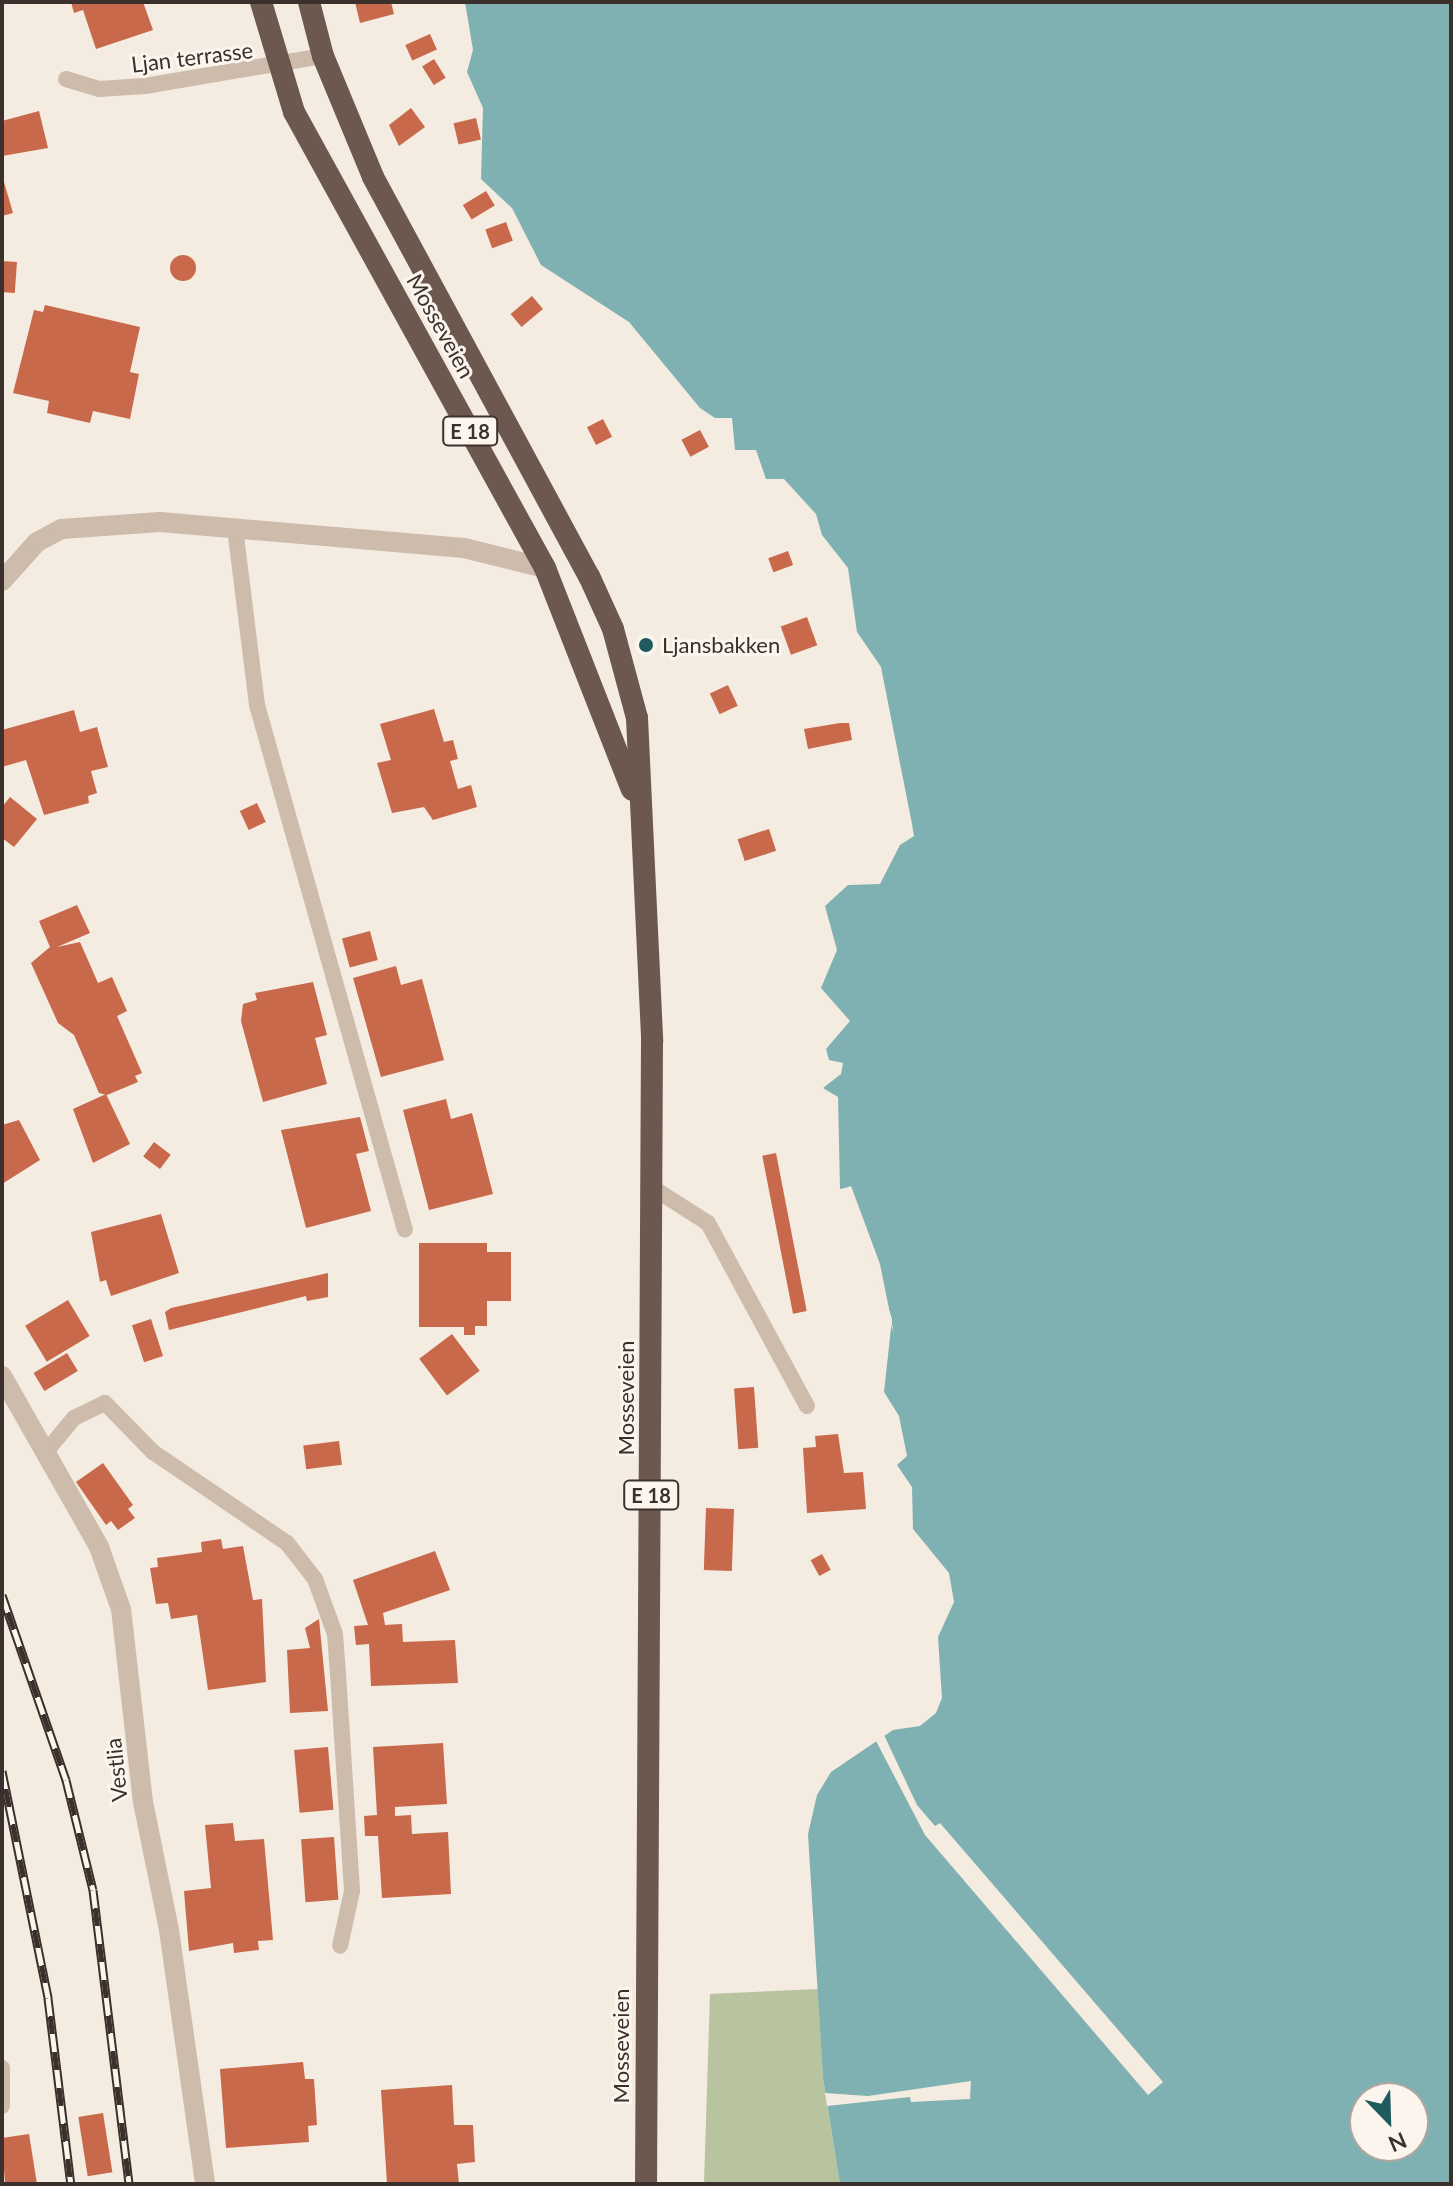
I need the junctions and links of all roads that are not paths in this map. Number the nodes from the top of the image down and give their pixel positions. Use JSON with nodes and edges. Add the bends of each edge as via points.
{"nodes":[{"id":1,"x":261,"y":2,"type":"edge"},
{"id":2,"x":309,"y":2,"type":"edge"},
{"id":3,"x":323,"y":56,"type":"junction"},
{"id":4,"x":277,"y":68,"type":"junction"},
{"id":5,"x":66,"y":79,"type":"dead end"},
{"id":6,"x":235,"y":528,"type":"junction"},
{"id":7,"x":545,"y":568,"type":"junction"},
{"id":8,"x":2,"y":581,"type":"edge"},
{"id":9,"x":638,"y":806,"type":"junction"},
{"id":10,"x":653,"y":1188,"type":"junction"},
{"id":11,"x":405,"y":1230,"type":"dead end"},
{"id":12,"x":2,"y":1376,"type":"edge"},
{"id":13,"x":807,"y":1406,"type":"dead end"},
{"id":14,"x":45,"y":1453,"type":"junction"},
{"id":15,"x":340,"y":1946,"type":"dead end"},
{"id":16,"x":2,"y":2068,"type":"edge"},
{"id":17,"x":2,"y":2106,"type":"edge"},
{"id":18,"x":205,"y":2184,"type":"edge"},
{"id":19,"x":646,"y":2184,"type":"edge"}],
"edges":[{"from":1,"to":4,"type":"highway","name":"Mosseveien","number":"E 18"},
{"from":2,"to":3,"type":"highway","name":"Mosseveien","number":"E 18"},
{"from":3,"to":4,"type":"lane","name":"Ljan terrasse"},
{"from":3,"to":9,"type":"highway","name":"Mosseveien","number":"E 18","via":[[373,177],[562,519],[613,629],[637,718]]},
{"from":4,"to":5,"type":"lane","name":"Ljan terrasse","via":[[99,89]]},
{"from":4,"to":7,"type":"highway","name":"Mosseveien","number":"E 18","via":[[323,167]]},
{"from":6,"to":7,"type":"street","via":[[464,548]]},
{"from":6,"to":8,"type":"street","via":[[160,522],[61,529],[37,542]]},
{"from":6,"to":11,"type":"lane","via":[[257,705]]},
{"from":7,"to":9,"type":"highway","name":"Mosseveien","number":"E 18"},
{"from":9,"to":10,"type":"highway","name":"Mosseveien","number":"E 18","via":[[652,962]]},
{"from":10,"to":13,"type":"lane","via":[[708,1223]]},
{"from":10,"to":19,"type":"highway","name":"Mosseveien","number":"E 18"},
{"from":12,"to":14,"type":"street","name":"Vestlia"},
{"from":14,"to":15,"type":"lane","via":[[74,1418],[105,1403],[153,1452],[287,1543],[315,1579],[335,1634],[338,1674],[352,1891]]},
{"from":14,"to":18,"type":"street","name":"Vestlia","via":[[99,1547],[121,1609],[143,1802],[169,1930]]},
{"from":16,"to":17,"type":"lane"}]}
